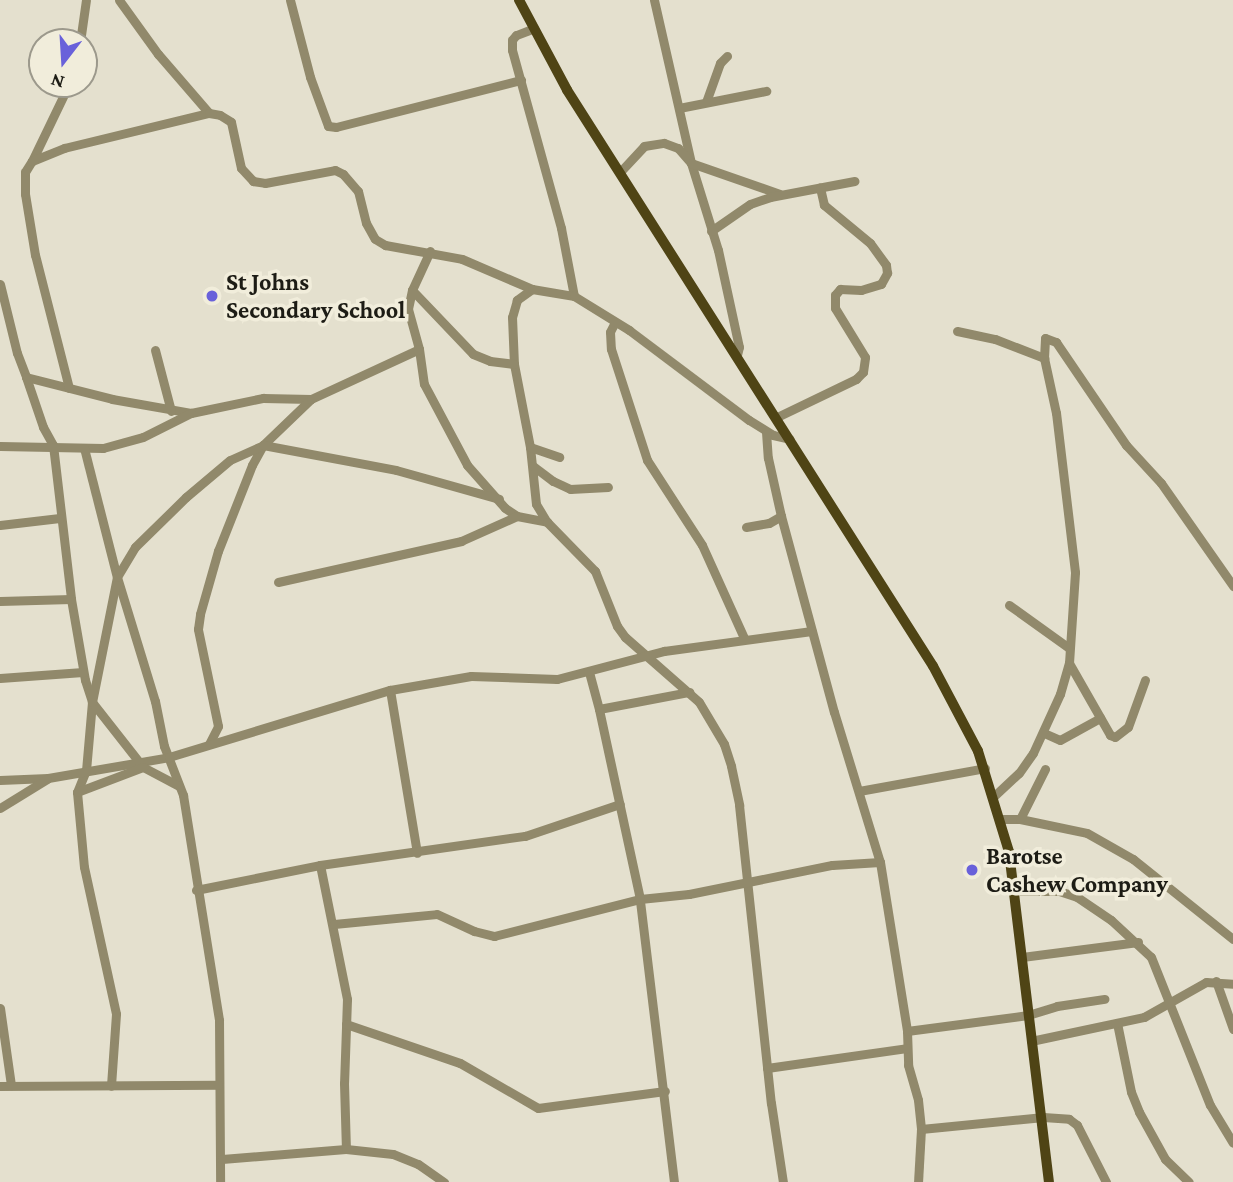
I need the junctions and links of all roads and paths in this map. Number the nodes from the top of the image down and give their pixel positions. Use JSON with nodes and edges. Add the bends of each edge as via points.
{"nodes":[{"id":1,"x":86,"y":0,"type":"edge"},
{"id":2,"x":119,"y":0,"type":"edge"},
{"id":3,"x":290,"y":0,"type":"edge"},
{"id":4,"x":519,"y":0,"type":"edge"},
{"id":5,"x":654,"y":0,"type":"edge"},
{"id":6,"x":82,"y":28,"type":"edge"},
{"id":7,"x":533,"y":29,"type":"junction"},
{"id":8,"x":727,"y":56,"type":"dead end"},
{"id":9,"x":521,"y":80,"type":"junction"},
{"id":10,"x":766,"y":91,"type":"dead end"},
{"id":11,"x":62,"y":98,"type":"edge"},
{"id":12,"x":706,"y":102,"type":"junction"},
{"id":13,"x":679,"y":108,"type":"junction"},
{"id":14,"x":209,"y":113,"type":"junction"},
{"id":15,"x":32,"y":161,"type":"junction"},
{"id":16,"x":691,"y":163,"type":"junction"},
{"id":17,"x":620,"y":172,"type":"junction"},
{"id":18,"x":855,"y":181,"type":"dead end"},
{"id":19,"x":820,"y":187,"type":"junction"},
{"id":20,"x":780,"y":194,"type":"junction"},
{"id":21,"x":711,"y":230,"type":"junction"},
{"id":22,"x":430,"y":251,"type":"junction"},
{"id":23,"x":0,"y":284,"type":"edge"},
{"id":24,"x":532,"y":289,"type":"junction"},
{"id":25,"x":412,"y":290,"type":"junction"},
{"id":26,"x":574,"y":296,"type":"junction"},
{"id":27,"x":615,"y":322,"type":"junction"},
{"id":28,"x":957,"y":331,"type":"dead end"},
{"id":29,"x":419,"y":349,"type":"junction"},
{"id":30,"x":155,"y":350,"type":"dead end"},
{"id":31,"x":737,"y":355,"type":"junction"},
{"id":32,"x":1044,"y":358,"type":"junction"},
{"id":33,"x":514,"y":364,"type":"junction"},
{"id":34,"x":26,"y":377,"type":"junction"},
{"id":35,"x":69,"y":388,"type":"junction"},
{"id":36,"x":311,"y":399,"type":"junction"},
{"id":37,"x":171,"y":411,"type":"junction"},
{"id":38,"x":191,"y":413,"type":"junction"},
{"id":39,"x":777,"y":417,"type":"junction"},
{"id":40,"x":766,"y":432,"type":"junction"},
{"id":41,"x":791,"y":439,"type":"junction"},
{"id":42,"x":53,"y":445,"type":"junction"},
{"id":43,"x":263,"y":445,"type":"junction"},
{"id":44,"x":0,"y":446,"type":"edge"},
{"id":45,"x":530,"y":447,"type":"junction"},
{"id":46,"x":85,"y":448,"type":"junction"},
{"id":47,"x":559,"y":457,"type":"dead end"},
{"id":48,"x":533,"y":466,"type":"junction"},
{"id":49,"x":608,"y":487,"type":"dead end"},
{"id":50,"x":499,"y":499,"type":"junction"},
{"id":51,"x":517,"y":516,"type":"junction"},
{"id":52,"x":781,"y":516,"type":"junction"},
{"id":53,"x":60,"y":518,"type":"junction"},
{"id":54,"x":547,"y":522,"type":"junction"},
{"id":55,"x":0,"y":525,"type":"edge"},
{"id":56,"x":746,"y":527,"type":"dead end"},
{"id":57,"x":117,"y":577,"type":"junction"},
{"id":58,"x":278,"y":582,"type":"dead end"},
{"id":59,"x":1233,"y":586,"type":"edge"},
{"id":60,"x":71,"y":600,"type":"junction"},
{"id":61,"x":0,"y":601,"type":"edge"},
{"id":62,"x":1009,"y":605,"type":"dead end"},
{"id":63,"x":812,"y":631,"type":"junction"},
{"id":64,"x":744,"y":638,"type":"junction"},
{"id":65,"x":1069,"y":648,"type":"junction"},
{"id":66,"x":647,"y":656,"type":"junction"},
{"id":67,"x":1069,"y":663,"type":"junction"},
{"id":68,"x":83,"y":672,"type":"junction"},
{"id":69,"x":589,"y":673,"type":"junction"},
{"id":70,"x":0,"y":678,"type":"edge"},
{"id":71,"x":1145,"y":680,"type":"dead end"},
{"id":72,"x":390,"y":690,"type":"junction"},
{"id":73,"x":689,"y":692,"type":"junction"},
{"id":74,"x":92,"y":702,"type":"junction"},
{"id":75,"x":598,"y":709,"type":"junction"},
{"id":76,"x":1100,"y":718,"type":"junction"},
{"id":77,"x":1044,"y":733,"type":"junction"},
{"id":78,"x":209,"y":744,"type":"junction"},
{"id":79,"x":169,"y":757,"type":"junction"},
{"id":80,"x":140,"y":764,"type":"junction"},
{"id":81,"x":985,"y":768,"type":"junction"},
{"id":82,"x":1045,"y":769,"type":"dead end"},
{"id":83,"x":86,"y":770,"type":"junction"},
{"id":84,"x":48,"y":778,"type":"junction"},
{"id":85,"x":0,"y":780,"type":"edge"},
{"id":86,"x":179,"y":786,"type":"junction"},
{"id":87,"x":859,"y":791,"type":"junction"},
{"id":88,"x":77,"y":792,"type":"junction"},
{"id":89,"x":993,"y":797,"type":"junction"},
{"id":90,"x":620,"y":804,"type":"junction"},
{"id":91,"x":0,"y":807,"type":"edge"},
{"id":92,"x":1020,"y":818,"type":"junction"},
{"id":93,"x":1000,"y":819,"type":"junction"},
{"id":94,"x":417,"y":853,"type":"junction"},
{"id":95,"x":880,"y":862,"type":"junction"},
{"id":96,"x":320,"y":865,"type":"junction"},
{"id":97,"x":748,"y":881,"type":"junction"},
{"id":98,"x":196,"y":890,"type":"junction"},
{"id":99,"x":1014,"y":891,"type":"junction"},
{"id":100,"x":640,"y":899,"type":"junction"},
{"id":101,"x":334,"y":924,"type":"junction"},
{"id":102,"x":1233,"y":939,"type":"edge"},
{"id":103,"x":1138,"y":942,"type":"junction"},
{"id":104,"x":1022,"y":957,"type":"junction"},
{"id":105,"x":1216,"y":981,"type":"junction"},
{"id":106,"x":1233,"y":984,"type":"edge"},
{"id":107,"x":1104,"y":999,"type":"dead end"},
{"id":108,"x":1169,"y":1001,"type":"junction"},
{"id":109,"x":0,"y":1008,"type":"edge"},
{"id":110,"x":1028,"y":1015,"type":"junction"},
{"id":111,"x":1117,"y":1023,"type":"junction"},
{"id":112,"x":346,"y":1024,"type":"junction"},
{"id":113,"x":1232,"y":1024,"type":"edge"},
{"id":114,"x":907,"y":1031,"type":"junction"},
{"id":115,"x":1031,"y":1041,"type":"junction"},
{"id":116,"x":907,"y":1048,"type":"junction"},
{"id":117,"x":767,"y":1068,"type":"junction"},
{"id":118,"x":218,"y":1085,"type":"junction"},
{"id":119,"x":0,"y":1086,"type":"edge"},
{"id":120,"x":10,"y":1086,"type":"junction"},
{"id":121,"x":111,"y":1087,"type":"junction"},
{"id":122,"x":665,"y":1091,"type":"junction"},
{"id":123,"x":1043,"y":1117,"type":"junction"},
{"id":124,"x":921,"y":1129,"type":"junction"},
{"id":125,"x":1233,"y":1143,"type":"edge"},
{"id":126,"x":346,"y":1149,"type":"junction"},
{"id":127,"x":222,"y":1159,"type":"junction"},
{"id":128,"x":220,"y":1182,"type":"edge"},
{"id":129,"x":444,"y":1182,"type":"edge"},
{"id":130,"x":674,"y":1182,"type":"edge"},
{"id":131,"x":783,"y":1182,"type":"edge"},
{"id":132,"x":918,"y":1182,"type":"edge"},
{"id":133,"x":1049,"y":1182,"type":"edge"},
{"id":134,"x":1107,"y":1182,"type":"edge"},
{"id":135,"x":1189,"y":1182,"type":"edge"}],
"edges":[{"from":1,"to":6,"type":"street"},
{"from":2,"to":14,"type":"street"},
{"from":3,"to":9,"type":"street","via":[[328,126]]},
{"from":4,"to":7,"type":"main road"},
{"from":5,"to":13,"type":"street"},
{"from":7,"to":9,"type":"street","via":[[512,40]]},
{"from":7,"to":17,"type":"main road"},
{"from":8,"to":12,"type":"street"},
{"from":9,"to":26,"type":"street","via":[[561,228]]},
{"from":10,"to":12,"type":"street"},
{"from":11,"to":15,"type":"street"},
{"from":12,"to":13,"type":"street"},
{"from":13,"to":16,"type":"street"},
{"from":14,"to":15,"type":"street","via":[[64,148]]},
{"from":14,"to":22,"type":"street","via":[[231,122],[241,168],[253,181],[265,183],[335,170],[358,191],[374,239],[385,246]]},
{"from":15,"to":35,"type":"street","via":[[25,172],[25,194],[52,329]]},
{"from":16,"to":17,"type":"street","via":[[678,148],[653,144],[638,150]]},
{"from":16,"to":20,"type":"street"},
{"from":16,"to":21,"type":"street"},
{"from":17,"to":31,"type":"main road"},
{"from":18,"to":19,"type":"street"},
{"from":19,"to":20,"type":"street"},
{"from":19,"to":39,"type":"street","via":[[824,205],[870,243],[887,273],[881,284],[861,290],[840,289],[835,295],[835,308],[865,357],[863,372]]},
{"from":20,"to":21,"type":"street","via":[[750,204]]},
{"from":21,"to":31,"type":"street","via":[[719,250]]},
{"from":22,"to":24,"type":"street","via":[[462,259]]},
{"from":22,"to":25,"type":"street"},
{"from":23,"to":34,"type":"street"},
{"from":24,"to":26,"type":"street"},
{"from":24,"to":33,"type":"street","via":[[517,300],[512,317]]},
{"from":25,"to":29,"type":"street","via":[[408,309]]},
{"from":25,"to":33,"type":"street","via":[[472,354],[490,362]]},
{"from":26,"to":27,"type":"street"},
{"from":27,"to":40,"type":"street"},
{"from":27,"to":64,"type":"street","via":[[611,349],[647,460],[702,545]]},
{"from":28,"to":32,"type":"street","via":[[995,339]]},
{"from":29,"to":36,"type":"street"},
{"from":29,"to":50,"type":"street","via":[[424,384],[459,456]]},
{"from":30,"to":37,"type":"street"},
{"from":31,"to":39,"type":"main road"},
{"from":32,"to":59,"type":"street","via":[[1045,338],[1056,342],[1119,435],[1161,483]]},
{"from":32,"to":65,"type":"street","via":[[1056,413],[1075,572]]},
{"from":33,"to":45,"type":"street"},
{"from":34,"to":35,"type":"street"},
{"from":34,"to":42,"type":"street"},
{"from":35,"to":37,"type":"street"},
{"from":36,"to":38,"type":"street","via":[[263,398]]},
{"from":36,"to":43,"type":"street"},
{"from":37,"to":38,"type":"street"},
{"from":38,"to":46,"type":"street","via":[[143,437]]},
{"from":39,"to":41,"type":"main road"},
{"from":40,"to":41,"type":"street"},
{"from":40,"to":52,"type":"street"},
{"from":41,"to":81,"type":"main road","via":[[940,677]]},
{"from":42,"to":44,"type":"street"},
{"from":42,"to":46,"type":"street"},
{"from":42,"to":53,"type":"street"},
{"from":43,"to":50,"type":"street","via":[[396,470]]},
{"from":43,"to":57,"type":"street","via":[[230,460],[186,497],[135,547]]},
{"from":43,"to":78,"type":"street","via":[[230,517],[200,614],[198,629],[218,726]]},
{"from":45,"to":47,"type":"street"},
{"from":45,"to":48,"type":"street"},
{"from":46,"to":57,"type":"street"},
{"from":48,"to":49,"type":"street","via":[[570,489]]},
{"from":48,"to":54,"type":"street","via":[[536,504]]},
{"from":50,"to":51,"type":"street"},
{"from":51,"to":54,"type":"street"},
{"from":51,"to":58,"type":"street","via":[[461,541]]},
{"from":52,"to":56,"type":"street"},
{"from":52,"to":63,"type":"street"},
{"from":53,"to":55,"type":"street"},
{"from":53,"to":60,"type":"street"},
{"from":54,"to":66,"type":"street","via":[[595,571],[617,626]]},
{"from":57,"to":74,"type":"street"},
{"from":57,"to":79,"type":"street"},
{"from":60,"to":61,"type":"street"},
{"from":60,"to":68,"type":"street"},
{"from":62,"to":65,"type":"street"},
{"from":63,"to":64,"type":"street"},
{"from":63,"to":87,"type":"street"},
{"from":64,"to":66,"type":"street"},
{"from":65,"to":67,"type":"street"},
{"from":66,"to":69,"type":"street"},
{"from":66,"to":73,"type":"street"},
{"from":67,"to":76,"type":"street"},
{"from":67,"to":77,"type":"street"},
{"from":68,"to":70,"type":"street"},
{"from":68,"to":74,"type":"street"},
{"from":69,"to":72,"type":"street","via":[[547,679],[471,676]]},
{"from":69,"to":75,"type":"street"},
{"from":71,"to":76,"type":"street","via":[[1128,727],[1119,736],[1110,735]]},
{"from":72,"to":78,"type":"street"},
{"from":72,"to":94,"type":"street"},
{"from":73,"to":75,"type":"street"},
{"from":73,"to":97,"type":"street","via":[[713,724],[731,766]]},
{"from":74,"to":80,"type":"street"},
{"from":74,"to":83,"type":"street"},
{"from":75,"to":90,"type":"street"},
{"from":76,"to":77,"type":"street","via":[[1060,740]]},
{"from":77,"to":89,"type":"street","via":[[1019,773]]},
{"from":78,"to":79,"type":"street"},
{"from":79,"to":80,"type":"street"},
{"from":79,"to":86,"type":"street"},
{"from":80,"to":83,"type":"street"},
{"from":80,"to":86,"type":"street"},
{"from":80,"to":88,"type":"street"},
{"from":81,"to":87,"type":"street"},
{"from":81,"to":89,"type":"main road"},
{"from":82,"to":92,"type":"street"},
{"from":83,"to":84,"type":"street"},
{"from":83,"to":88,"type":"street"},
{"from":84,"to":85,"type":"street"},
{"from":84,"to":91,"type":"street"},
{"from":86,"to":98,"type":"street"},
{"from":87,"to":95,"type":"street"},
{"from":88,"to":121,"type":"street","via":[[84,866],[116,1014]]},
{"from":89,"to":93,"type":"main road"},
{"from":90,"to":94,"type":"street","via":[[525,836]]},
{"from":90,"to":100,"type":"street"},
{"from":92,"to":93,"type":"street"},
{"from":92,"to":102,"type":"street","via":[[1087,833],[1109,845]]},
{"from":93,"to":99,"type":"main road"},
{"from":94,"to":96,"type":"street"},
{"from":95,"to":97,"type":"street","via":[[832,865]]},
{"from":95,"to":114,"type":"street"},
{"from":96,"to":98,"type":"street"},
{"from":96,"to":101,"type":"street"},
{"from":97,"to":100,"type":"street"},
{"from":97,"to":117,"type":"street"},
{"from":98,"to":118,"type":"street","via":[[219,1020]]},
{"from":99,"to":103,"type":"street","via":[[1059,891],[1077,897]]},
{"from":99,"to":104,"type":"main road"},
{"from":100,"to":101,"type":"street","via":[[494,936],[437,914]]},
{"from":100,"to":122,"type":"street"},
{"from":101,"to":112,"type":"street","via":[[347,999]]},
{"from":103,"to":104,"type":"street"},
{"from":103,"to":108,"type":"street","via":[[1156,967]]},
{"from":104,"to":110,"type":"main road"},
{"from":105,"to":106,"type":"street"},
{"from":105,"to":108,"type":"street"},
{"from":105,"to":113,"type":"street"},
{"from":107,"to":110,"type":"street"},
{"from":108,"to":111,"type":"street","via":[[1143,1017]]},
{"from":108,"to":125,"type":"street","via":[[1210,1105]]},
{"from":109,"to":120,"type":"street"},
{"from":110,"to":114,"type":"street"},
{"from":110,"to":115,"type":"main road"},
{"from":111,"to":115,"type":"street"},
{"from":111,"to":135,"type":"street","via":[[1139,1112],[1166,1159]]},
{"from":112,"to":122,"type":"street","via":[[460,1063],[538,1108]]},
{"from":112,"to":126,"type":"street"},
{"from":114,"to":116,"type":"street"},
{"from":115,"to":123,"type":"main road"},
{"from":116,"to":117,"type":"street"},
{"from":116,"to":124,"type":"street"},
{"from":117,"to":131,"type":"street"},
{"from":118,"to":121,"type":"street"},
{"from":118,"to":127,"type":"street"},
{"from":119,"to":120,"type":"street"},
{"from":120,"to":121,"type":"street"},
{"from":122,"to":130,"type":"street"},
{"from":123,"to":124,"type":"street"},
{"from":123,"to":133,"type":"main road"},
{"from":123,"to":134,"type":"street","via":[[1074,1122]]},
{"from":124,"to":132,"type":"street"},
{"from":126,"to":127,"type":"street"},
{"from":126,"to":129,"type":"street","via":[[393,1154]]},
{"from":127,"to":128,"type":"street"}]}
